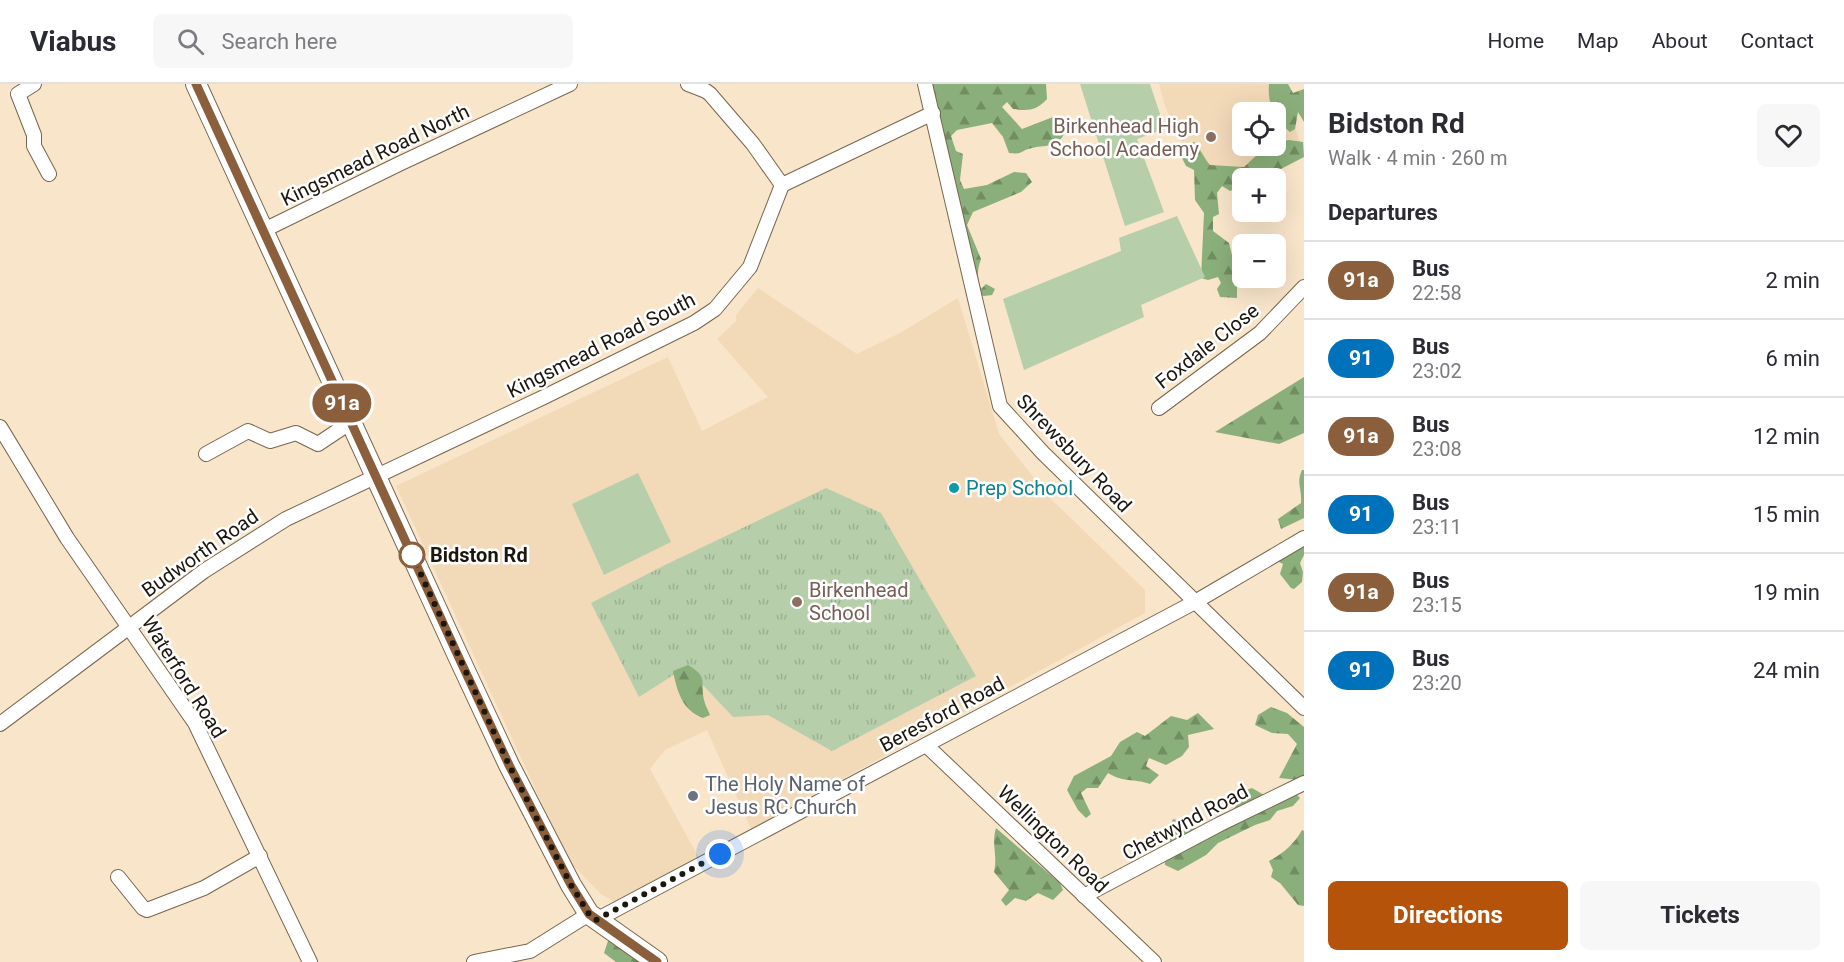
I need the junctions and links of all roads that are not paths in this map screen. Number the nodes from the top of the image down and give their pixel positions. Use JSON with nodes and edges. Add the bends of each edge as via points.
{"nodes":[{"id":1,"x":34,"y":84,"type":"edge"},
{"id":2,"x":196,"y":84,"type":"edge"},
{"id":3,"x":570,"y":84,"type":"edge"},
{"id":4,"x":688,"y":84,"type":"edge"},
{"id":5,"x":925,"y":84,"type":"edge"},
{"id":6,"x":711,"y":89,"type":"edge"},
{"id":7,"x":933,"y":113,"type":"junction"},
{"id":8,"x":49,"y":174,"type":"dead end"},
{"id":9,"x":782,"y":185,"type":"junction"},
{"id":10,"x":262,"y":231,"type":"junction"},
{"id":11,"x":1304,"y":288,"type":"edge"},
{"id":12,"x":1159,"y":408,"type":"dead end"},
{"id":13,"x":351,"y":422,"type":"junction"},
{"id":14,"x":0,"y":427,"type":"edge"},
{"id":15,"x":206,"y":454,"type":"dead end"},
{"id":16,"x":376,"y":476,"type":"junction"},
{"id":17,"x":1304,"y":538,"type":"edge"},
{"id":18,"x":1195,"y":602,"type":"junction"},
{"id":19,"x":130,"y":627,"type":"junction"},
{"id":20,"x":1304,"y":708,"type":"edge"},
{"id":21,"x":0,"y":724,"type":"edge"},
{"id":22,"x":926,"y":745,"type":"junction"},
{"id":23,"x":1304,"y":783,"type":"edge"},
{"id":24,"x":260,"y":856,"type":"junction"},
{"id":25,"x":118,"y":877,"type":"dead end"},
{"id":26,"x":1084,"y":896,"type":"junction"},
{"id":27,"x":592,"y":917,"type":"junction"},
{"id":28,"x":310,"y":962,"type":"edge"},
{"id":29,"x":474,"y":962,"type":"edge"},
{"id":30,"x":657,"y":962,"type":"edge"},
{"id":31,"x":1154,"y":962,"type":"edge"}],
"edges":[{"from":1,"to":8,"type":"street","via":[[18,94],[34,135],[34,146]]},
{"from":2,"to":10,"type":"main road"},
{"from":3,"to":10,"type":"street","name":"Kingsmead Road North"},
{"from":4,"to":6,"type":"street","via":[[706,91]]},
{"from":5,"to":7,"type":"street","name":"Shrewsbury Road"},
{"from":6,"to":9,"type":"street"},
{"from":7,"to":9,"type":"street"},
{"from":7,"to":18,"type":"street","name":"Shrewsbury Road","via":[[1000,406]]},
{"from":9,"to":16,"type":"street","name":"Kingsmead Road South","via":[[750,267],[715,309],[544,397]]},
{"from":10,"to":13,"type":"main road"},
{"from":11,"to":12,"type":"street","name":"Foxdale Close","via":[[1260,333]]},
{"from":13,"to":15,"type":"street","via":[[318,444],[296,433],[270,441],[248,431]]},
{"from":13,"to":16,"type":"main road"},
{"from":14,"to":19,"type":"street","name":"Waterford Road","via":[[67,538]]},
{"from":16,"to":19,"type":"street","name":"Budworth Road","via":[[286,519],[204,571]]},
{"from":16,"to":27,"type":"main road","via":[[509,765],[571,885]]},
{"from":17,"to":18,"type":"street","name":"Beresford Road"},
{"from":18,"to":20,"type":"street","name":"Shrewsbury Road"},
{"from":18,"to":22,"type":"street","name":"Beresford Road"},
{"from":19,"to":21,"type":"street","name":"Budworth Road"},
{"from":19,"to":24,"type":"street","name":"Waterford Road","via":[[195,723]]},
{"from":22,"to":26,"type":"street","name":"Wellington Road"},
{"from":22,"to":27,"type":"street","name":"Beresford Road"},
{"from":23,"to":26,"type":"street","name":"Chetwynd Road"},
{"from":24,"to":25,"type":"street","via":[[204,888],[147,910]]},
{"from":24,"to":28,"type":"street","name":"Waterford Road"},
{"from":26,"to":31,"type":"street","name":"Wellington Road"},
{"from":27,"to":29,"type":"street","name":"Beresford Road","via":[[530,951]]},
{"from":27,"to":30,"type":"main road"}]}
